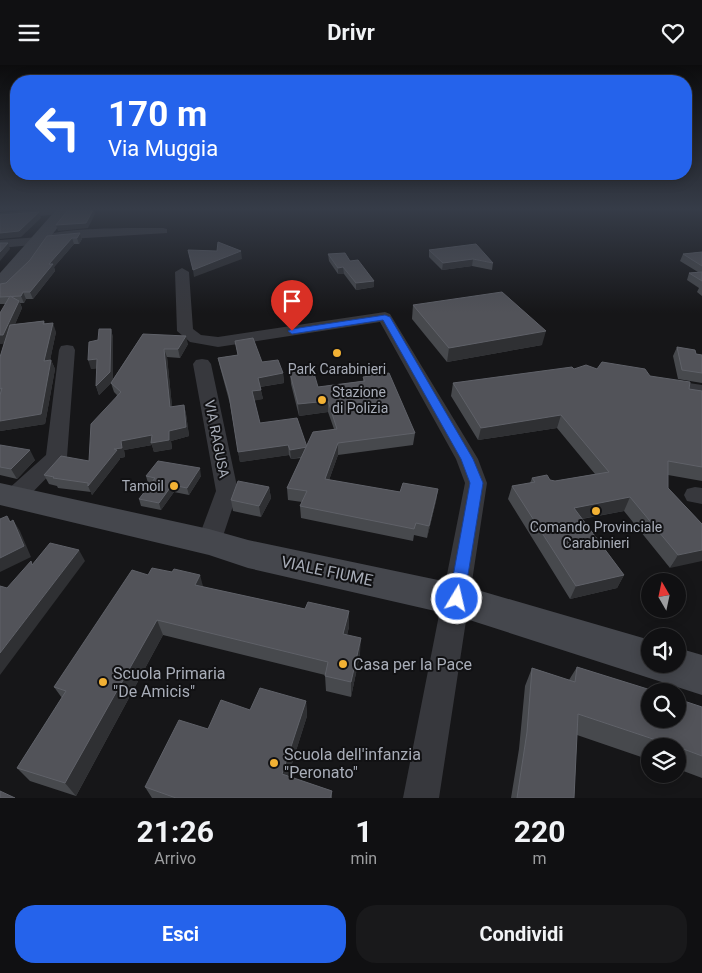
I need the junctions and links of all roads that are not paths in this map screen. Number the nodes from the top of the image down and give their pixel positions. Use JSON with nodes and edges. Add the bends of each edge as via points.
{"nodes":[{"id":1,"x":36,"y":244,"type":"edge"},
{"id":2,"x":182,"y":272,"type":"dead end"},
{"id":3,"x":0,"y":284,"type":"edge"},
{"id":4,"x":67,"y":350,"type":"dead end"},
{"id":5,"x":202,"y":364,"type":"dead end"},
{"id":6,"x":652,"y":382,"type":"edge"},
{"id":7,"x":702,"y":390,"type":"edge"},
{"id":8,"x":7,"y":496,"type":"edge"},
{"id":9,"x":210,"y":542,"type":"junction"},
{"id":10,"x":457,"y":599,"type":"junction"},
{"id":11,"x":641,"y":656,"type":"edge"},
{"id":12,"x":686,"y":670,"type":"edge"},
{"id":13,"x":702,"y":675,"type":"edge"},
{"id":14,"x":421,"y":798,"type":"edge"}],
"edges":[{"from":1,"to":3,"type":"street"},
{"from":2,"to":10,"type":"street","via":[[185,331],[196,339],[218,342],[385,317],[467,459],[476,483]]},
{"from":4,"to":8,"type":"street","via":[[56,457]]},
{"from":5,"to":9,"type":"street","name":"VIA RAGUSA","via":[[227,491]]},
{"from":6,"to":7,"type":"street"},
{"from":8,"to":9,"type":"street","name":"VIALE FIUME"},
{"from":9,"to":10,"type":"street","name":"VIALE FIUME","via":[[248,554]]},
{"from":10,"to":11,"type":"street","name":"VIALE FIUME"},
{"from":10,"to":14,"type":"street"},
{"from":12,"to":13,"type":"street"}]}
